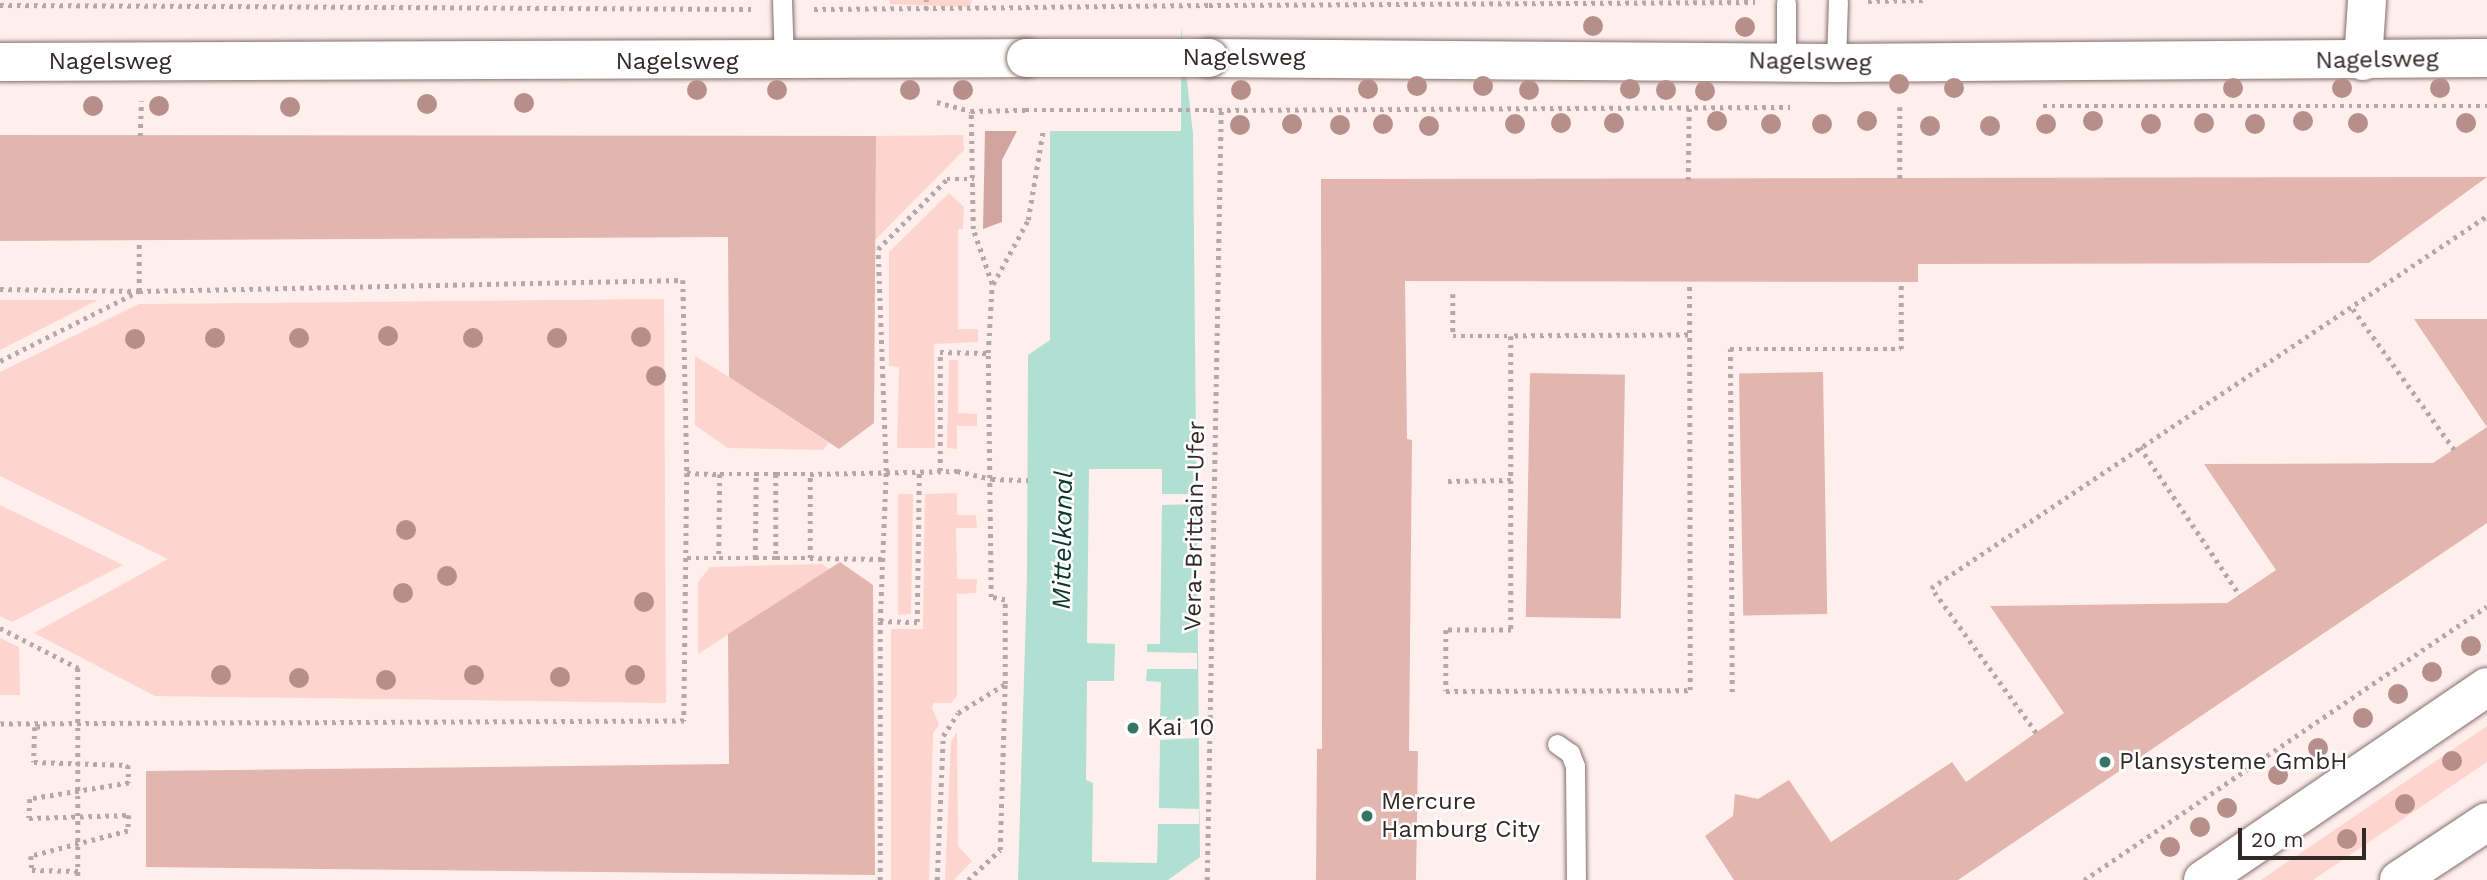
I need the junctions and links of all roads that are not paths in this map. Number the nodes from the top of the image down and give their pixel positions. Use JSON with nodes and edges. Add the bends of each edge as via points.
{"nodes":[{"id":1,"x":2367,"y":0,"type":"edge"},
{"id":2,"x":1838,"y":1,"type":"edge"},
{"id":3,"x":1786,"y":2,"type":"road end"},
{"id":4,"x":783,"y":4,"type":"edge"},
{"id":5,"x":2487,"y":58,"type":"edge"},
{"id":6,"x":2364,"y":61,"type":"junction"},
{"id":7,"x":0,"y":62,"type":"edge"},
{"id":8,"x":784,"y":62,"type":"junction"},
{"id":9,"x":1786,"y":62,"type":"junction"},
{"id":10,"x":1836,"y":63,"type":"junction"},
{"id":11,"x":2487,"y":687,"type":"edge"},
{"id":12,"x":1557,"y":744,"type":"dead end"},
{"id":13,"x":2487,"y":822,"type":"edge"},
{"id":14,"x":1576,"y":880,"type":"edge"},
{"id":15,"x":2203,"y":880,"type":"edge"},
{"id":16,"x":2399,"y":880,"type":"edge"}],
"edges":[{"from":1,"to":6,"type":"street"},
{"from":2,"to":10,"type":"lane"},
{"from":3,"to":9,"type":"lane"},
{"from":4,"to":8,"type":"lane"},
{"from":5,"to":6,"type":"street","name":"Nagelsweg"},
{"from":6,"to":10,"type":"street","name":"Nagelsweg"},
{"from":7,"to":8,"type":"street","name":"Nagelsweg"},
{"from":8,"to":9,"type":"street","name":"Nagelsweg","bridge":true,"via":[[1026,58]]},
{"from":9,"to":10,"type":"street","name":"Nagelsweg"},
{"from":11,"to":15,"type":"street"},
{"from":12,"to":14,"type":"lane","via":[[1570,753],[1575,766]]},
{"from":13,"to":16,"type":"street"}]}
